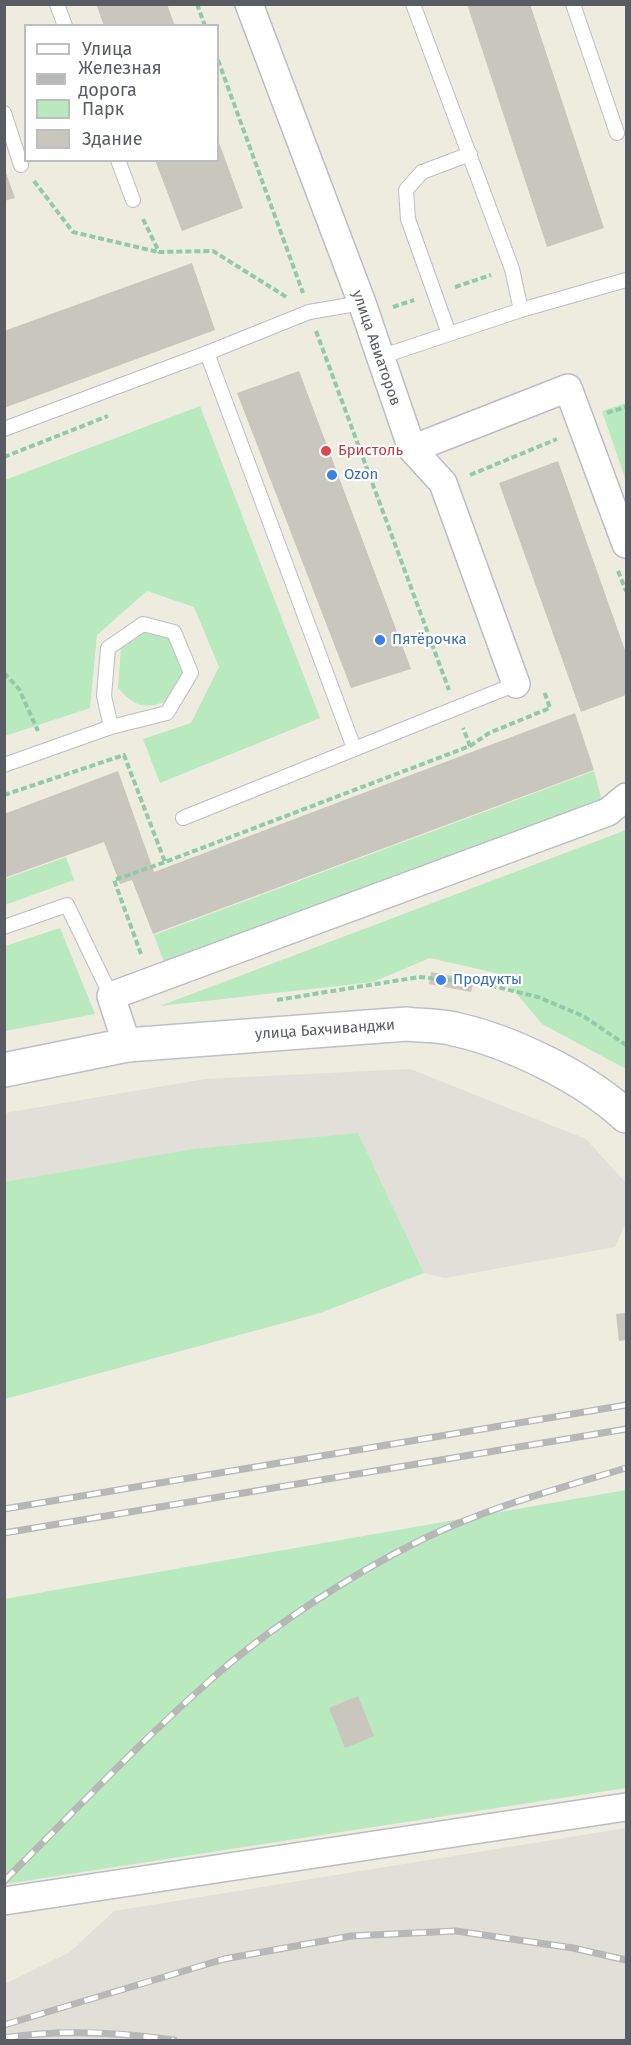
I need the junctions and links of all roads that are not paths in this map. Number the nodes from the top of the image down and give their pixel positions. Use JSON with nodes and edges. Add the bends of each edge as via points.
{"nodes":[{"id":1,"x":57,"y":4,"type":"edge"},
{"id":2,"x":249,"y":4,"type":"edge"},
{"id":3,"x":413,"y":4,"type":"edge"},
{"id":4,"x":573,"y":4,"type":"edge"},
{"id":5,"x":64,"y":24,"type":"edge"},
{"id":6,"x":4,"y":113,"type":"edge"},
{"id":7,"x":617,"y":133,"type":"dead end"},
{"id":8,"x":470,"y":154,"type":"junction"},
{"id":9,"x":119,"y":162,"type":"edge"},
{"id":10,"x":21,"y":165,"type":"road end"},
{"id":11,"x":133,"y":200,"type":"road end"},
{"id":12,"x":627,"y":280,"type":"edge"},
{"id":13,"x":362,"y":303,"type":"junction"},
{"id":14,"x":521,"y":310,"type":"junction"},
{"id":15,"x":449,"y":334,"type":"junction"},
{"id":16,"x":207,"y":353,"type":"junction"},
{"id":17,"x":380,"y":357,"type":"junction"},
{"id":18,"x":4,"y":429,"type":"edge"},
{"id":19,"x":412,"y":449,"type":"junction"},
{"id":20,"x":627,"y":544,"type":"edge"},
{"id":21,"x":529,"y":685,"type":"joint"},
{"id":22,"x":111,"y":727,"type":"junction"},
{"id":23,"x":354,"y":748,"type":"junction"},
{"id":24,"x":4,"y":765,"type":"edge"},
{"id":25,"x":627,"y":797,"type":"edge"},
{"id":26,"x":183,"y":818,"type":"dead end"},
{"id":27,"x":4,"y":927,"type":"edge"},
{"id":28,"x":111,"y":996,"type":"junction"},
{"id":29,"x":127,"y":1045,"type":"junction"},
{"id":30,"x":4,"y":1070,"type":"edge"},
{"id":31,"x":627,"y":1116,"type":"edge"},
{"id":32,"x":627,"y":1807,"type":"edge"},
{"id":33,"x":4,"y":1901,"type":"edge"}],
"edges":[{"from":1,"to":5,"type":"lane"},
{"from":2,"to":13,"type":"street","name":"улица Авиаторов"},
{"from":3,"to":8,"type":"lane"},
{"from":4,"to":7,"type":"lane"},
{"from":6,"to":10,"type":"lane"},
{"from":8,"to":14,"type":"lane","via":[[512,268]]},
{"from":8,"to":15,"type":"lane","via":[[422,172],[406,190],[408,219]]},
{"from":9,"to":11,"type":"lane"},
{"from":12,"to":14,"type":"lane"},
{"from":13,"to":16,"type":"lane","via":[[309,312]]},
{"from":13,"to":17,"type":"street","name":"улица Авиаторов"},
{"from":14,"to":15,"type":"lane"},
{"from":15,"to":17,"type":"lane"},
{"from":16,"to":18,"type":"lane"},
{"from":16,"to":23,"type":"lane"},
{"from":17,"to":19,"type":"street","name":"улица Авиаторов"},
{"from":19,"to":20,"type":"street","via":[[568,388]]},
{"from":19,"to":21,"type":"street","name":"улица Авиаторов","via":[[443,483]]},
{"from":21,"to":23,"type":"lane"},
{"from":22,"to":22,"type":"lane","via":[[167,713],[191,673],[174,632],[143,624],[108,648],[104,696]]},
{"from":22,"to":24,"type":"lane"},
{"from":23,"to":26,"type":"lane"},
{"from":25,"to":28,"type":"street","via":[[608,812]]},
{"from":27,"to":28,"type":"lane","via":[[67,905]]},
{"from":28,"to":29,"type":"street"},
{"from":29,"to":30,"type":"main road","name":"улица Бахчиванджи"},
{"from":29,"to":31,"type":"main road","name":"улица Бахчиванджи","via":[[408,1024],[453,1028],[521,1051],[570,1077]]},
{"from":32,"to":33,"type":"street"}]}
